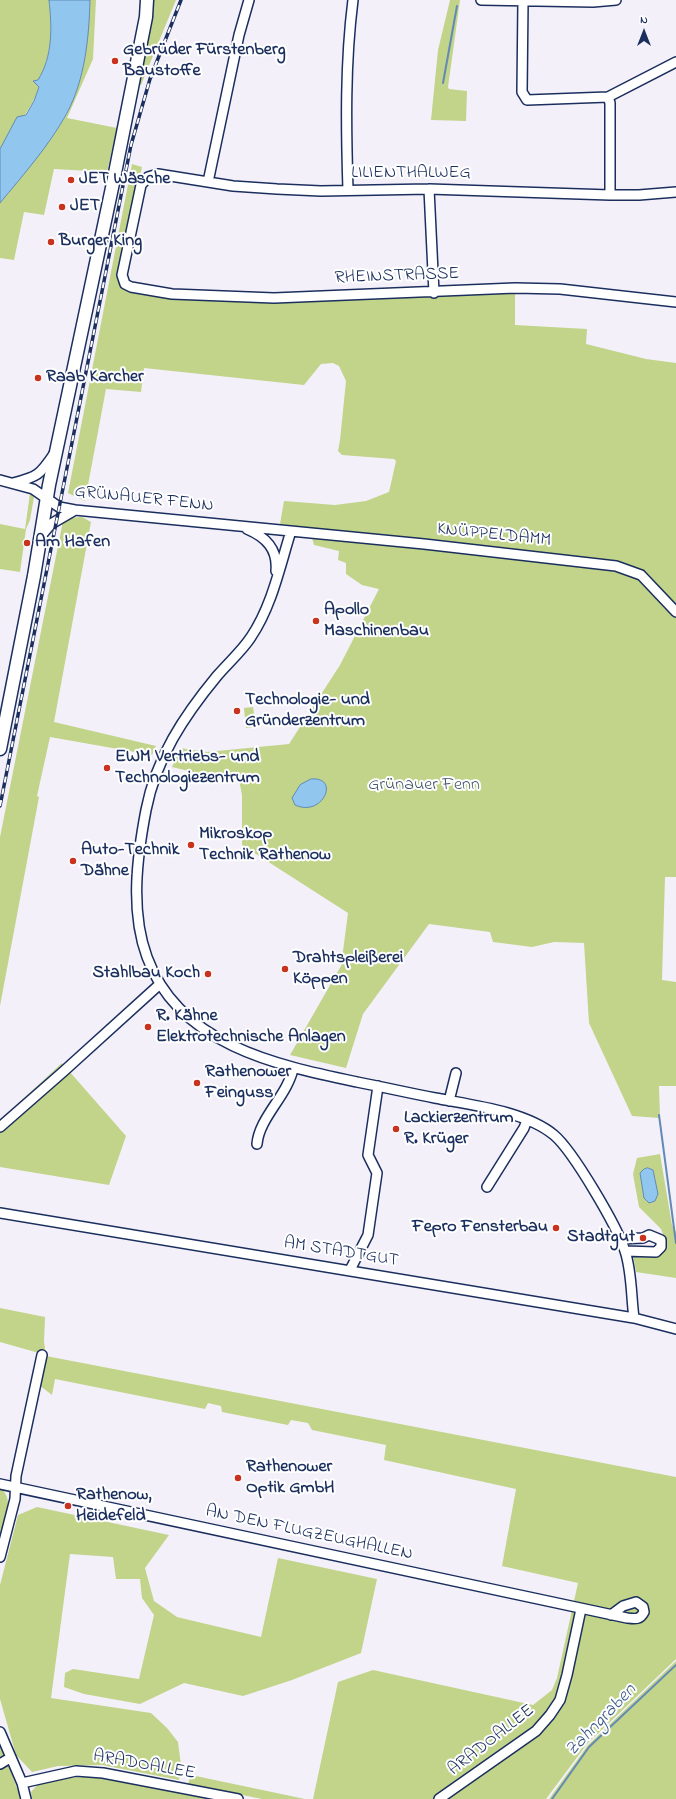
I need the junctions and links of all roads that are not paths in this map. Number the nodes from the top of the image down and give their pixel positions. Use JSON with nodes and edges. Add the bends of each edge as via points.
{"nodes":[{"id":1,"x":148,"y":0,"type":"edge"},
{"id":2,"x":249,"y":0,"type":"edge"},
{"id":3,"x":353,"y":0,"type":"edge"},
{"id":4,"x":481,"y":0,"type":"edge"},
{"id":5,"x":616,"y":0,"type":"edge"},
{"id":6,"x":523,"y":1,"type":"edge"},
{"id":7,"x":676,"y":62,"type":"edge"},
{"id":8,"x":608,"y":97,"type":"junction"},
{"id":9,"x":208,"y":182,"type":"junction"},
{"id":10,"x":429,"y":189,"type":"junction"},
{"id":11,"x":348,"y":190,"type":"junction"},
{"id":12,"x":676,"y":192,"type":"edge"},
{"id":13,"x":610,"y":195,"type":"junction"},
{"id":14,"x":123,"y":280,"type":"joint"},
{"id":15,"x":434,"y":292,"type":"junction"},
{"id":16,"x":676,"y":302,"type":"edge"},
{"id":17,"x":56,"y":451,"type":"junction"},
{"id":18,"x":0,"y":480,"type":"edge"},
{"id":19,"x":12,"y":483,"type":"junction"},
{"id":20,"x":46,"y":497,"type":"junction"},
{"id":21,"x":75,"y":510,"type":"junction"},
{"id":22,"x":242,"y":526,"type":"junction"},
{"id":23,"x":291,"y":531,"type":"junction"},
{"id":24,"x":40,"y":537,"type":"junction"},
{"id":25,"x":274,"y":584,"type":"junction"},
{"id":26,"x":676,"y":612,"type":"edge"},
{"id":27,"x":0,"y":749,"type":"edge"},
{"id":28,"x":160,"y":984,"type":"junction"},
{"id":29,"x":293,"y":1069,"type":"junction"},
{"id":30,"x":456,"y":1073,"type":"dead end"},
{"id":31,"x":378,"y":1086,"type":"junction"},
{"id":32,"x":449,"y":1101,"type":"junction"},
{"id":33,"x":527,"y":1120,"type":"junction"},
{"id":34,"x":0,"y":1127,"type":"edge"},
{"id":35,"x":257,"y":1144,"type":"dead end"},
{"id":36,"x":487,"y":1187,"type":"dead end"},
{"id":37,"x":0,"y":1213,"type":"edge"},
{"id":38,"x":620,"y":1239,"type":"junction"},
{"id":39,"x":625,"y":1251,"type":"junction"},
{"id":40,"x":350,"y":1270,"type":"junction"},
{"id":41,"x":634,"y":1318,"type":"junction"},
{"id":42,"x":676,"y":1328,"type":"edge"},
{"id":43,"x":42,"y":1355,"type":"dead end"},
{"id":44,"x":0,"y":1484,"type":"edge"},
{"id":45,"x":15,"y":1487,"type":"junction"},
{"id":46,"x":0,"y":1557,"type":"edge"},
{"id":47,"x":581,"y":1609,"type":"junction"},
{"id":48,"x":611,"y":1615,"type":"dead end"},
{"id":49,"x":0,"y":1732,"type":"edge"},
{"id":50,"x":10,"y":1758,"type":"junction"},
{"id":51,"x":0,"y":1764,"type":"edge"},
{"id":52,"x":22,"y":1783,"type":"junction"},
{"id":53,"x":26,"y":1799,"type":"edge"},
{"id":54,"x":238,"y":1799,"type":"edge"},
{"id":55,"x":439,"y":1799,"type":"edge"}],
"edges":[{"from":1,"to":17,"type":"main road","via":[[113,183]]},
{"from":2,"to":9,"type":"street","via":[[239,35]]},
{"from":3,"to":11,"type":"street","via":[[349,57]]},
{"from":4,"to":6,"type":"street"},
{"from":5,"to":6,"type":"street"},
{"from":6,"to":8,"type":"street","via":[[522,92],[525,99]]},
{"from":7,"to":8,"type":"street"},
{"from":8,"to":13,"type":"street"},
{"from":9,"to":11,"type":"street","name":"LILIENTHALWEG","via":[[277,189]]},
{"from":9,"to":14,"type":"street","name":"LILIENTHALWEG","via":[[158,174],[148,177],[141,185]]},
{"from":10,"to":11,"type":"street","name":"LILIENTHALWEG"},
{"from":10,"to":13,"type":"street","name":"LILIENTHALWEG"},
{"from":10,"to":15,"type":"street"},
{"from":12,"to":13,"type":"street","name":"LILIENTHALWEG"},
{"from":14,"to":15,"type":"street","name":"RHEINSTRASSE","via":[[131,287],[172,294],[274,298]]},
{"from":15,"to":16,"type":"street","name":"RHEINSTRASSE","via":[[515,288],[560,289]]},
{"from":17,"to":19,"type":"street","via":[[44,469],[33,478]]},
{"from":17,"to":20,"type":"main road"},
{"from":18,"to":19,"type":"street"},
{"from":19,"to":20,"type":"street","via":[[33,489]]},
{"from":20,"to":21,"type":"street","name":"GRÜNAUER FENN","via":[[60,507]]},
{"from":20,"to":24,"type":"main road"},
{"from":21,"to":22,"type":"street","name":"GRÜNAUER FENN"},
{"from":21,"to":24,"type":"street","via":[[51,524]]},
{"from":22,"to":23,"type":"street","name":"GRÜNAUER FENN"},
{"from":22,"to":25,"type":"street","name":"GRÜNAUER FENN","via":[[261,536],[270,545],[276,566]]},
{"from":23,"to":25,"type":"street","name":"GRÜNAUER FENN"},
{"from":23,"to":26,"type":"street","name":"KNÜPPELDAMM","via":[[616,566],[641,575]]},
{"from":24,"to":27,"type":"main road"},
{"from":25,"to":28,"type":"street","name":"GRÜNAUER FENN","via":[[262,618],[250,638],[205,690],[177,730],[157,770],[150,795],[140,857],[138,915],[147,957]]},
{"from":28,"to":29,"type":"street","name":"GRÜNAUER FENN","via":[[190,1019],[211,1035],[239,1050]]},
{"from":28,"to":34,"type":"street"},
{"from":29,"to":31,"type":"street","name":"GRÜNAUER FENN"},
{"from":29,"to":35,"type":"street","via":[[284,1092],[262,1128]]},
{"from":30,"to":32,"type":"street"},
{"from":31,"to":32,"type":"street","name":"GRÜNAUER FENN"},
{"from":31,"to":40,"type":"street","via":[[368,1155],[377,1173],[368,1235]]},
{"from":32,"to":33,"type":"street","name":"GRÜNAUER FENN"},
{"from":33,"to":36,"type":"street"},
{"from":33,"to":38,"type":"street","name":"GRÜNAUER FENN","via":[[546,1130],[563,1145],[602,1204]]},
{"from":37,"to":40,"type":"street","name":"AM STADTGUT"},
{"from":38,"to":39,"type":"street","name":"GRÜNAUER FENN"},
{"from":38,"to":39,"type":"street","via":[[643,1238],[649,1235],[661,1240],[661,1247],[656,1252]]},
{"from":39,"to":41,"type":"street","name":"GRÜNAUER FENN"},
{"from":40,"to":41,"type":"street","name":"AM STADTGUT"},
{"from":41,"to":42,"type":"street","name":"AM STADTGUT"},
{"from":43,"to":45,"type":"street"},
{"from":44,"to":45,"type":"street","name":"AN DEN FLUGZEUGHALLEN"},
{"from":45,"to":46,"type":"street","via":[[15,1499]]},
{"from":45,"to":47,"type":"street","name":"AN DEN FLUGZEUGHALLEN"},
{"from":47,"to":48,"type":"street","name":"AN DEN FLUGZEUGHALLEN"},
{"from":47,"to":55,"type":"street","name":"ARADOALLEE","via":[[560,1700],[550,1715],[536,1731]]},
{"from":49,"to":50,"type":"street"},
{"from":50,"to":51,"type":"street"},
{"from":50,"to":52,"type":"street"},
{"from":52,"to":53,"type":"street"},
{"from":52,"to":54,"type":"street","name":"ARADOALLEE","via":[[76,1771],[103,1773]]}]}
